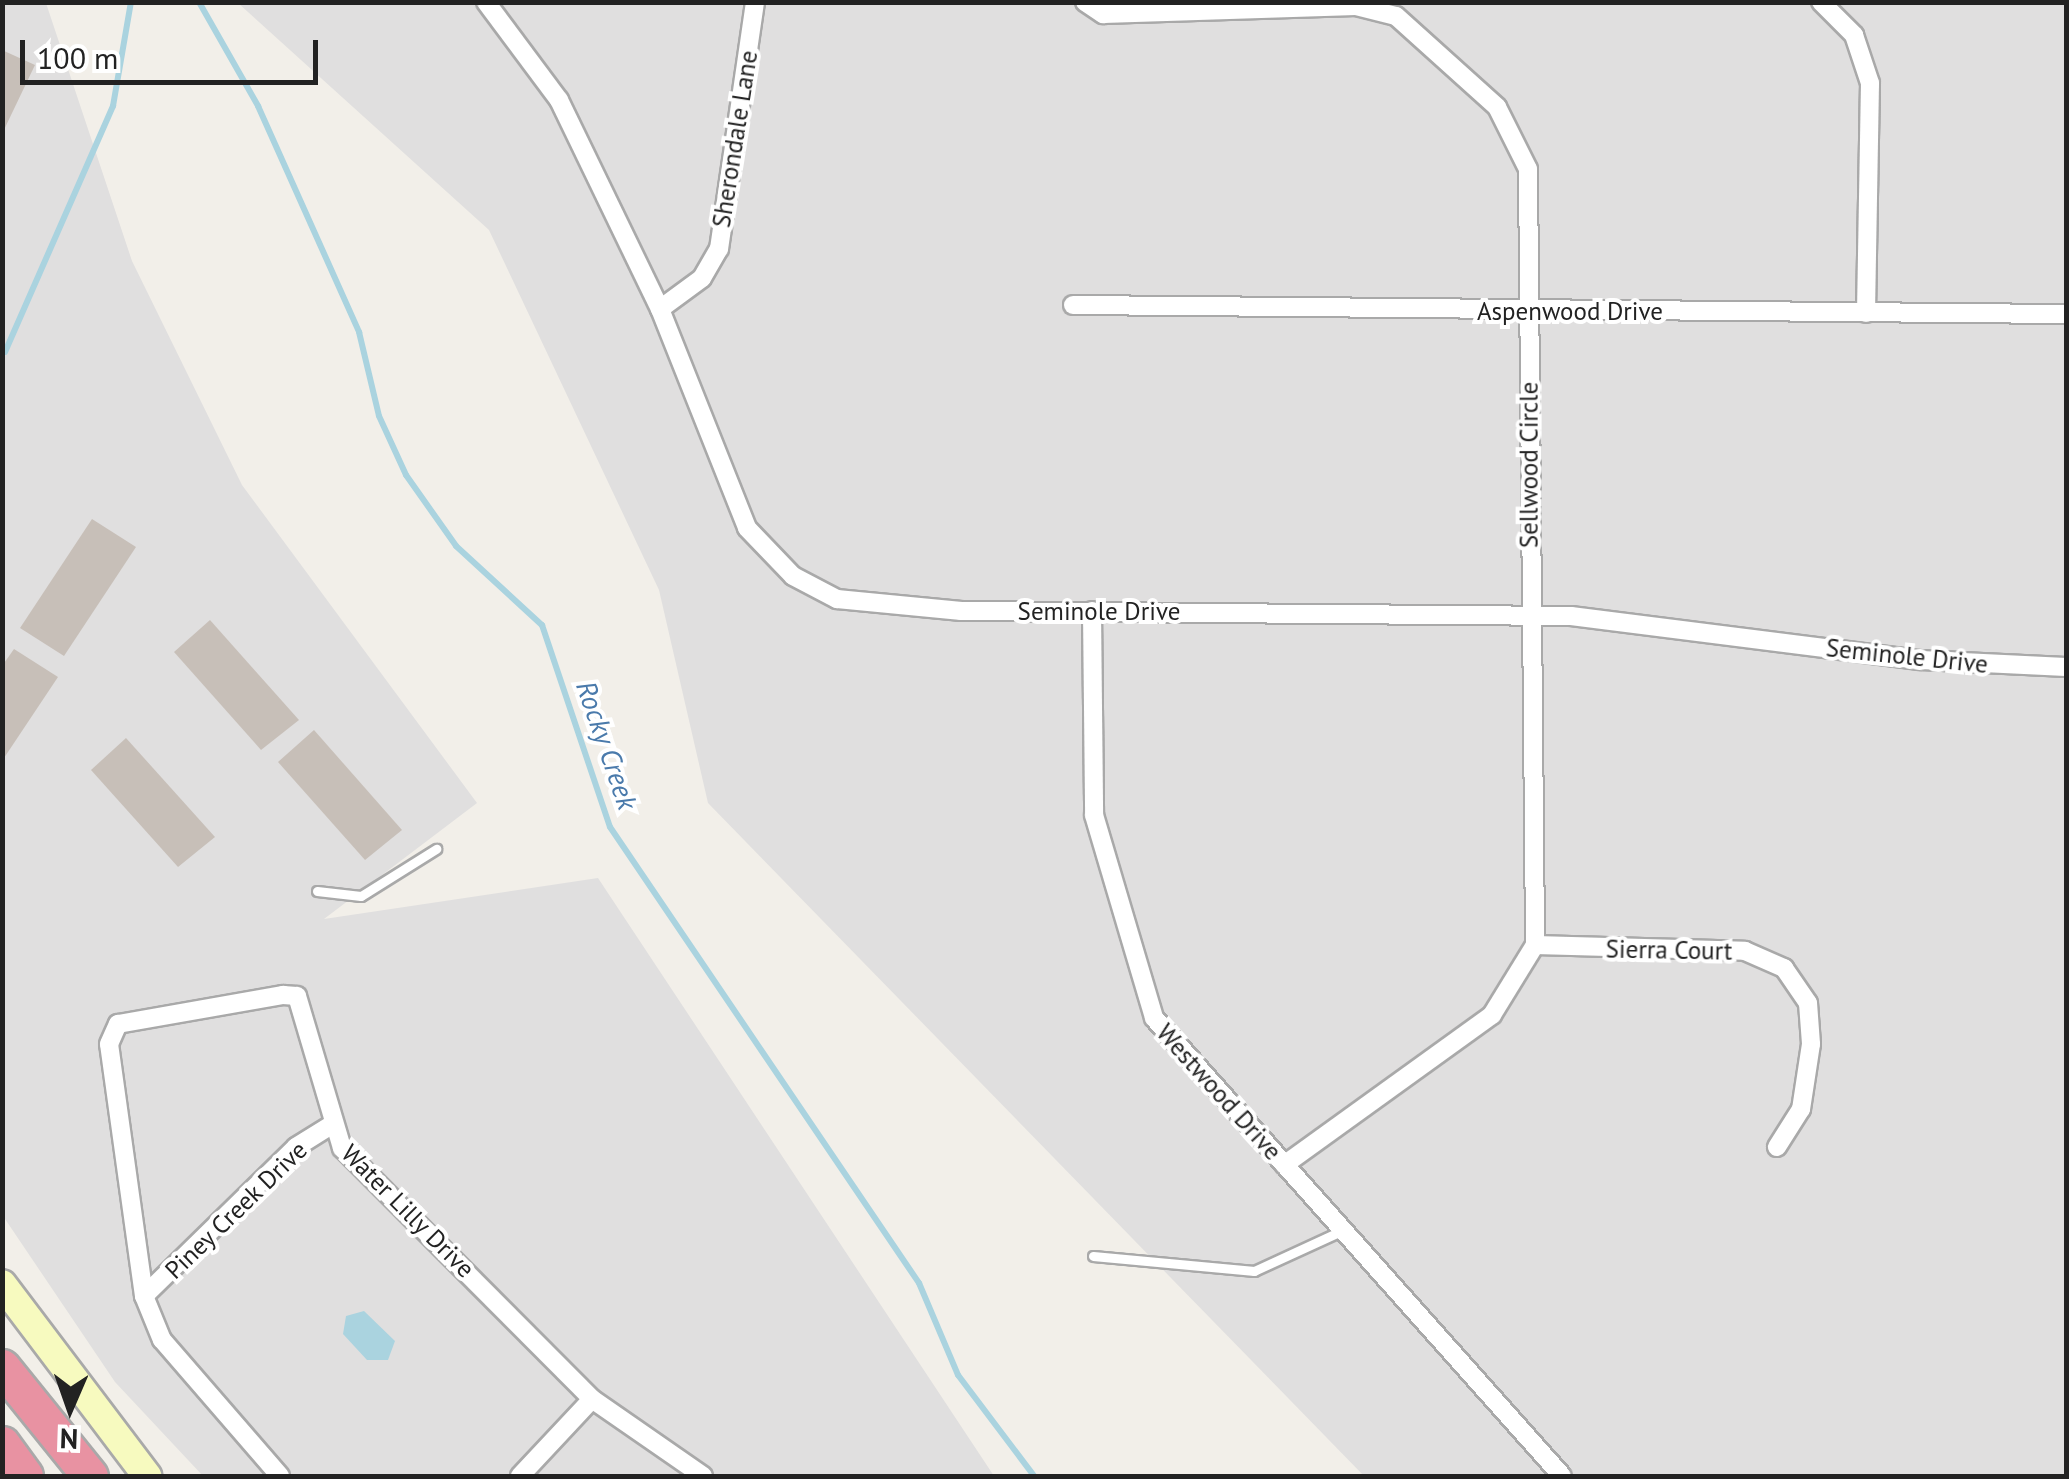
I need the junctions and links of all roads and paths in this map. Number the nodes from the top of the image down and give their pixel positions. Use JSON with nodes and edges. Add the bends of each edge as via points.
{"nodes":[{"id":1,"x":486,"y":2,"type":"edge"},
{"id":2,"x":756,"y":2,"type":"edge"},
{"id":3,"x":1085,"y":2,"type":"edge"},
{"id":4,"x":1821,"y":2,"type":"edge"},
{"id":5,"x":1072,"y":306,"type":"dead end"},
{"id":6,"x":660,"y":309,"type":"junction"},
{"id":7,"x":1529,"y":311,"type":"junction"},
{"id":8,"x":1866,"y":313,"type":"junction"},
{"id":9,"x":2066,"y":314,"type":"edge"},
{"id":10,"x":1092,"y":611,"type":"junction"},
{"id":11,"x":1529,"y":615,"type":"junction"},
{"id":12,"x":2066,"y":667,"type":"edge"},
{"id":13,"x":436,"y":850,"type":"dead end"},
{"id":14,"x":317,"y":891,"type":"dead end"},
{"id":15,"x":1534,"y":945,"type":"junction"},
{"id":16,"x":330,"y":1126,"type":"junction"},
{"id":17,"x":1777,"y":1147,"type":"dead end"},
{"id":18,"x":1284,"y":1165,"type":"junction"},
{"id":19,"x":1343,"y":1230,"type":"junction"},
{"id":20,"x":1093,"y":1256,"type":"dead end"},
{"id":21,"x":2,"y":1284,"type":"edge"},
{"id":22,"x":144,"y":1296,"type":"junction"},
{"id":23,"x":2,"y":1367,"type":"edge"},
{"id":24,"x":592,"y":1399,"type":"junction"},
{"id":25,"x":2,"y":1444,"type":"edge"},
{"id":26,"x":268,"y":1473,"type":"edge"},
{"id":27,"x":25,"y":1476,"type":"edge"},
{"id":28,"x":90,"y":1476,"type":"edge"},
{"id":29,"x":147,"y":1476,"type":"edge"},
{"id":30,"x":520,"y":1476,"type":"edge"},
{"id":31,"x":703,"y":1476,"type":"edge"},
{"id":32,"x":1562,"y":1476,"type":"edge"}],
"edges":[{"from":1,"to":6,"type":"street","name":"Seminole Drive","via":[[559,100]]},
{"from":2,"to":6,"type":"street","name":"Sherondale Lane","via":[[719,248],[702,278]]},
{"from":3,"to":7,"type":"street","name":"Sellwood Circle","via":[[1103,14],[1356,6],[1409,24],[1519,137]]},
{"from":4,"to":8,"type":"street","via":[[1854,35],[1870,83]]},
{"from":5,"to":7,"type":"street","name":"Aspenwood Drive"},
{"from":6,"to":10,"type":"street","name":"Seminole Drive","via":[[734,506],[794,576],[837,599],[884,608]]},
{"from":7,"to":8,"type":"street","name":"Aspenwood Drive"},
{"from":7,"to":11,"type":"street","name":"Sellwood Circle"},
{"from":8,"to":9,"type":"street","name":"Aspenwood Drive"},
{"from":10,"to":11,"type":"street","name":"Seminole Drive"},
{"from":10,"to":18,"type":"street","name":"Westwood Drive","via":[[1094,815],[1138,983],[1174,1049]]},
{"from":11,"to":12,"type":"street","name":"Seminole Drive","via":[[1949,663]]},
{"from":11,"to":15,"type":"street","name":"Sellwood Circle"},
{"from":13,"to":14,"type":"lane","via":[[361,896]]},
{"from":15,"to":17,"type":"street","name":"Sierra Court","via":[[1744,951],[1784,968],[1808,1002],[1811,1044],[1801,1108]]},
{"from":15,"to":18,"type":"street","name":"Sellwood Circle","via":[[1518,985],[1492,1015]]},
{"from":16,"to":22,"type":"street","name":"Piney Creek Drive","via":[[296,1147]]},
{"from":16,"to":22,"type":"street","name":"Water Lilly Drive","via":[[298,996],[118,1024],[109,1044]]},
{"from":16,"to":24,"type":"street","name":"Water Lilly Drive"},
{"from":18,"to":19,"type":"street","name":"Westwood Drive"},
{"from":19,"to":20,"type":"lane","via":[[1254,1272]]},
{"from":19,"to":32,"type":"street","name":"Westwood Drive"},
{"from":21,"to":29,"type":"street"},
{"from":22,"to":26,"type":"street","name":"Water Lilly Drive","via":[[162,1340]]},
{"from":23,"to":28,"type":"highway"},
{"from":24,"to":30,"type":"street"},
{"from":24,"to":31,"type":"street","name":"Water Lilly Drive"},
{"from":25,"to":27,"type":"highway"}]}
